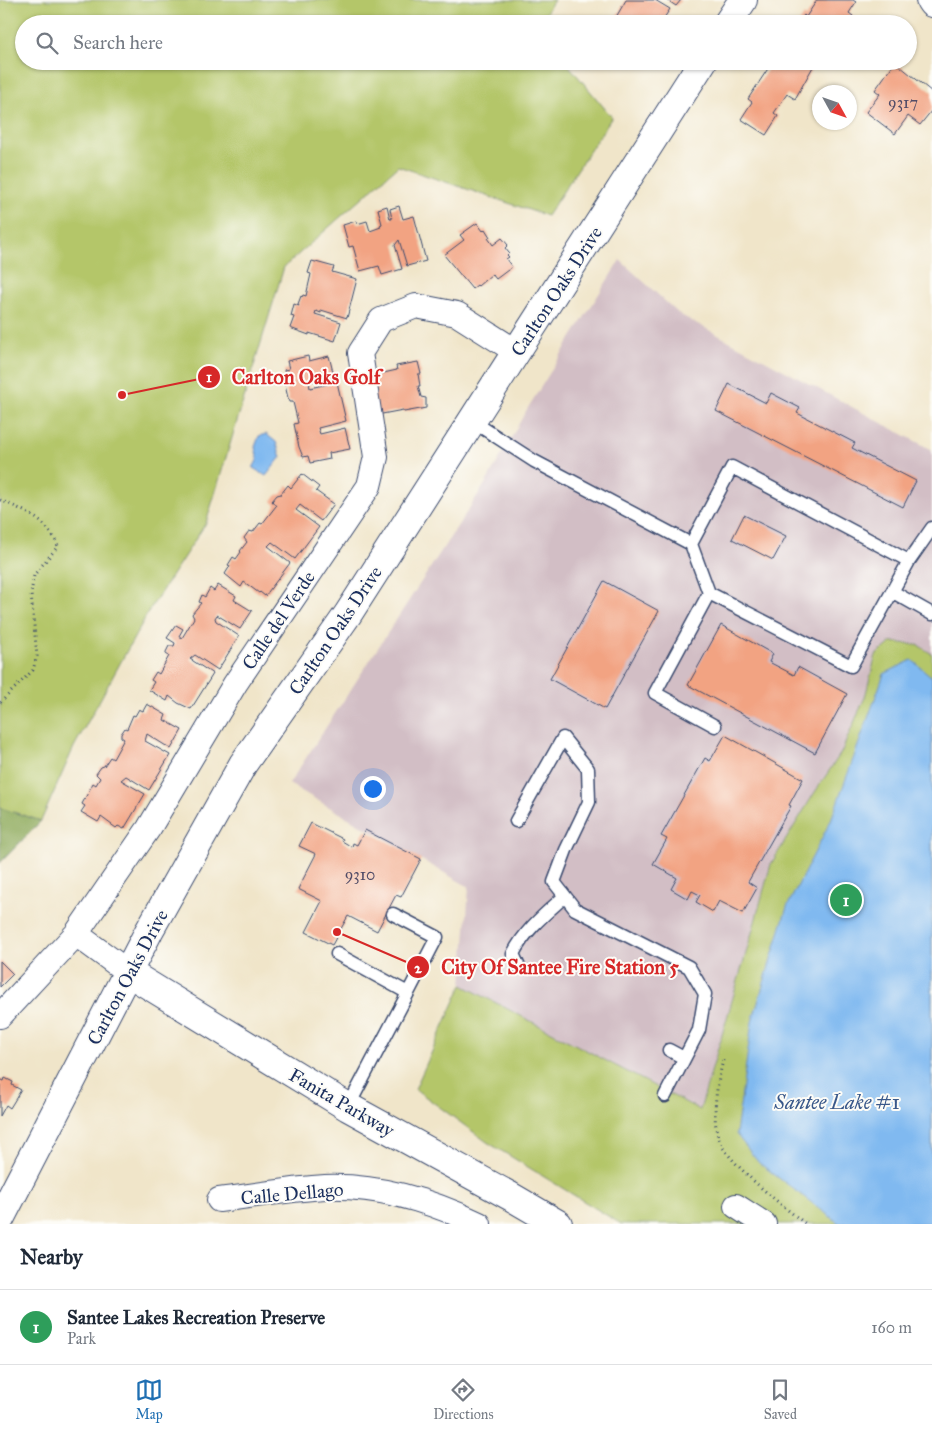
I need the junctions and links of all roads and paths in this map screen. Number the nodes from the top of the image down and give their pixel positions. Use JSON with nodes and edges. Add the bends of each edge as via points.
{"nodes":[{"id":1,"x":743,"y":0,"type":"edge"},
{"id":2,"x":930,"y":0,"type":"edge"},
{"id":3,"x":932,"y":3,"type":"edge"},
{"id":4,"x":733,"y":15,"type":"edge"},
{"id":5,"x":697,"y":70,"type":"edge"},
{"id":6,"x":517,"y":352,"type":"junction"},
{"id":7,"x":472,"y":422,"type":"junction"},
{"id":8,"x":0,"y":500,"type":"edge"},
{"id":9,"x":932,"y":528,"type":"edge"},
{"id":10,"x":691,"y":544,"type":"junction"},
{"id":11,"x":909,"y":562,"type":"junction"},
{"id":12,"x":893,"y":592,"type":"junction"},
{"id":13,"x":709,"y":593,"type":"junction"},
{"id":14,"x":932,"y":614,"type":"edge"},
{"id":15,"x":0,"y":703,"type":"edge"},
{"id":16,"x":715,"y":726,"type":"dead end"},
{"id":17,"x":516,"y":821,"type":"dead end"},
{"id":18,"x":565,"y":896,"type":"junction"},
{"id":19,"x":394,"y":914,"type":"dead end"},
{"id":20,"x":76,"y":934,"type":"junction"},
{"id":21,"x":337,"y":954,"type":"dead end"},
{"id":22,"x":519,"y":967,"type":"dead end"},
{"id":23,"x":129,"y":973,"type":"junction"},
{"id":24,"x":408,"y":993,"type":"junction"},
{"id":25,"x":0,"y":1016,"type":"edge"},
{"id":26,"x":669,"y":1050,"type":"dead end"},
{"id":27,"x":684,"y":1058,"type":"junction"},
{"id":28,"x":723,"y":1060,"type":"dead end"},
{"id":29,"x":665,"y":1096,"type":"dead end"},
{"id":30,"x":348,"y":1107,"type":"junction"},
{"id":31,"x":219,"y":1200,"type":"dead end"},
{"id":32,"x":736,"y":1206,"type":"dead end"},
{"id":33,"x":0,"y":1219,"type":"edge"},
{"id":34,"x":479,"y":1224,"type":"edge"},
{"id":35,"x":558,"y":1224,"type":"edge"},
{"id":36,"x":764,"y":1224,"type":"edge"},
{"id":37,"x":806,"y":1224,"type":"edge"}],
"edges":[{"from":1,"to":4,"type":"main road"},
{"from":2,"to":3,"type":"main road"},
{"from":5,"to":6,"type":"main road","name":"Carlton Oaks Drive"},
{"from":6,"to":7,"type":"main road","name":"Carlton Oaks Drive"},
{"from":6,"to":20,"type":"street","name":"Calle del Verde","via":[[457,314],[416,306],[381,320],[360,353],[376,457],[368,486],[235,684],[149,828]]},
{"from":7,"to":10,"type":"lane","via":[[534,461]]},
{"from":7,"to":23,"type":"main road","name":"Carlton Oaks Drive","via":[[348,614],[243,764],[149,931]]},
{"from":8,"to":15,"type":"path","via":[[35,517],[52,532],[58,546],[34,575],[31,594],[37,656],[34,670]]},
{"from":9,"to":11,"type":"lane"},
{"from":10,"to":11,"type":"lane","via":[[732,467]]},
{"from":10,"to":13,"type":"lane"},
{"from":11,"to":12,"type":"lane"},
{"from":12,"to":13,"type":"lane","via":[[851,666]]},
{"from":12,"to":14,"type":"lane"},
{"from":13,"to":16,"type":"lane","via":[[656,693]]},
{"from":17,"to":18,"type":"lane","via":[[562,738],[588,769],[589,802],[554,882]]},
{"from":18,"to":22,"type":"lane","via":[[520,940],[513,954]]},
{"from":18,"to":27,"type":"lane","via":[[575,909],[689,967],[705,994],[699,1030]]},
{"from":19,"to":24,"type":"lane","via":[[437,937]]},
{"from":20,"to":23,"type":"street"},
{"from":20,"to":25,"type":"street","name":"Calle del Verde"},
{"from":21,"to":24,"type":"lane"},
{"from":23,"to":30,"type":"main road","name":"Fanita Parkway"},
{"from":23,"to":33,"type":"main road","name":"Carlton Oaks Drive"},
{"from":24,"to":30,"type":"lane"},
{"from":26,"to":27,"type":"lane"},
{"from":27,"to":29,"type":"lane"},
{"from":28,"to":37,"type":"path","via":[[715,1097],[716,1129],[723,1148]]},
{"from":30,"to":35,"type":"main road","name":"Fanita Parkway"},
{"from":31,"to":34,"type":"street","name":"Calle Dellago","via":[[324,1187],[353,1188],[410,1198]]},
{"from":32,"to":36,"type":"street"}]}
